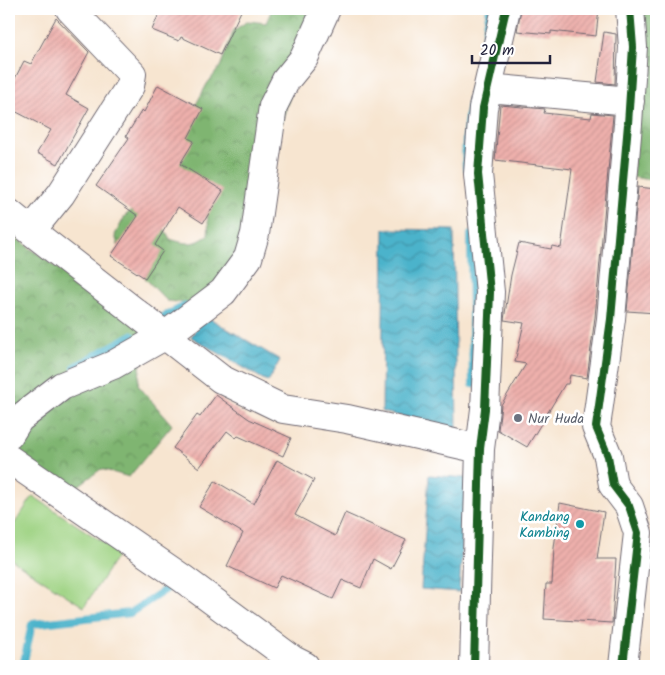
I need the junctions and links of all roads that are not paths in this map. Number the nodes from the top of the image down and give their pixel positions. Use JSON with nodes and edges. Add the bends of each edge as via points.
{"nodes":[{"id":1,"x":70,"y":9,"type":"edge"},
{"id":2,"x":326,"y":9,"type":"edge"},
{"id":3,"x":506,"y":9,"type":"edge"},
{"id":4,"x":630,"y":9,"type":"edge"},
{"id":5,"x":488,"y":88,"type":"junction"},
{"id":6,"x":630,"y":102,"type":"junction"},
{"id":7,"x":9,"y":213,"type":"edge"},
{"id":8,"x":31,"y":231,"type":"junction"},
{"id":9,"x":166,"y":335,"type":"junction"},
{"id":10,"x":9,"y":435,"type":"edge"},
{"id":11,"x":480,"y":449,"type":"junction"},
{"id":12,"x":9,"y":459,"type":"edge"},
{"id":13,"x":305,"y":666,"type":"edge"},
{"id":14,"x":474,"y":666,"type":"edge"},
{"id":15,"x":623,"y":666,"type":"edge"}],
"edges":[{"from":1,"to":8,"type":"street","via":[[132,74],[130,86],[61,194]]},
{"from":2,"to":9,"type":"street","via":[[304,58],[286,80],[273,106],[255,234],[248,258],[223,292]]},
{"from":3,"to":5,"type":"street"},
{"from":4,"to":6,"type":"street","via":[[633,47]]},
{"from":5,"to":6,"type":"street"},
{"from":5,"to":11,"type":"street","via":[[483,108],[478,174],[490,292]]},
{"from":6,"to":15,"type":"street","via":[[611,319],[596,427],[608,456],[613,485],[629,506],[638,533]]},
{"from":7,"to":8,"type":"street"},
{"from":8,"to":9,"type":"street"},
{"from":9,"to":10,"type":"street","via":[[113,365],[62,386],[19,419]]},
{"from":9,"to":11,"type":"street","via":[[220,379],[283,409],[347,419]]},
{"from":11,"to":14,"type":"street"},
{"from":12,"to":13,"type":"street"}]}
